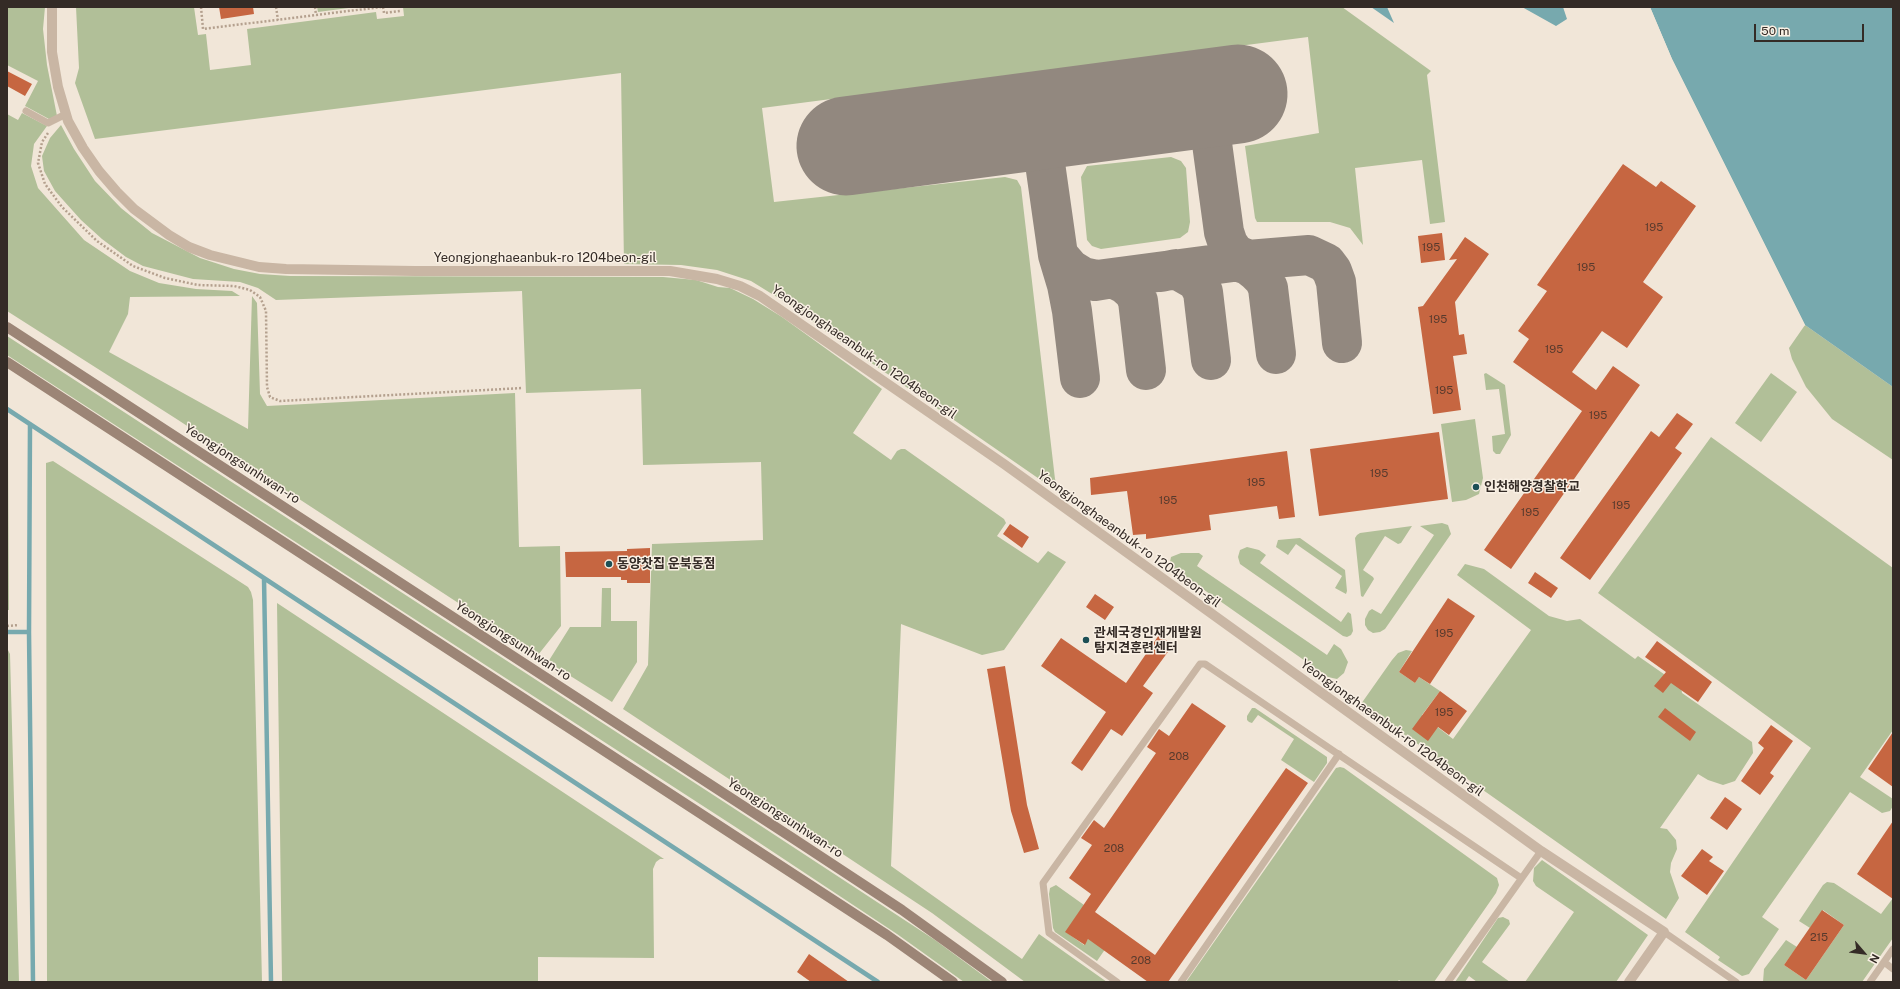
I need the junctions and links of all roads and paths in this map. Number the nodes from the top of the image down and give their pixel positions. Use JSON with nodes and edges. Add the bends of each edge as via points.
{"nodes":[{"id":1,"x":52,"y":7,"type":"edge"},
{"id":2,"x":201,"y":7,"type":"edge"},
{"id":3,"x":276,"y":7,"type":"edge"},
{"id":4,"x":314,"y":7,"type":"edge"},
{"id":5,"x":382,"y":7,"type":"edge"},
{"id":6,"x":400,"y":11,"type":"dead end"},
{"id":7,"x":316,"y":15,"type":"junction"},
{"id":8,"x":278,"y":20,"type":"junction"},
{"id":9,"x":26,"y":111,"type":"dead end"},
{"id":10,"x":66,"y":114,"type":"junction"},
{"id":11,"x":50,"y":130,"type":"dead end"},
{"id":12,"x":7,"y":327,"type":"edge"},
{"id":13,"x":7,"y":362,"type":"edge"},
{"id":14,"x":524,"y":388,"type":"dead end"},
{"id":15,"x":18,"y":625,"type":"dead end"},
{"id":16,"x":7,"y":626,"type":"edge"},
{"id":17,"x":1338,"y":754,"type":"junction"},
{"id":18,"x":1540,"y":850,"type":"junction"},
{"id":19,"x":1521,"y":878,"type":"junction"},
{"id":20,"x":1664,"y":932,"type":"junction"},
{"id":21,"x":1893,"y":949,"type":"edge"},
{"id":22,"x":1884,"y":962,"type":"junction"},
{"id":23,"x":1893,"y":969,"type":"edge"},
{"id":24,"x":953,"y":982,"type":"edge"},
{"id":25,"x":1002,"y":982,"type":"edge"},
{"id":26,"x":1117,"y":982,"type":"edge"},
{"id":27,"x":1181,"y":982,"type":"edge"},
{"id":28,"x":1448,"y":982,"type":"edge"},
{"id":29,"x":1629,"y":982,"type":"edge"},
{"id":30,"x":1736,"y":982,"type":"edge"},
{"id":31,"x":1870,"y":982,"type":"edge"}],
"edges":[{"from":1,"to":10,"type":"street","name":"Yeongjonghaeanbuk-ro 1204beon-gil","via":[[52,52]]},
{"from":2,"to":8,"type":"path","via":[[203,29]]},
{"from":3,"to":8,"type":"path"},
{"from":4,"to":7,"type":"path"},
{"from":5,"to":6,"type":"path","via":[[384,13]]},
{"from":5,"to":7,"type":"path"},
{"from":7,"to":8,"type":"path"},
{"from":9,"to":10,"type":"lane","via":[[48,123]]},
{"from":10,"to":18,"type":"street","name":"Yeongjonghaeanbuk-ro 1204beon-gil","via":[[83,148],[99,171],[134,209],[189,247],[235,262],[286,269],[670,271],[703,276],[740,286],[779,308],[1004,464]]},
{"from":11,"to":14,"type":"path","via":[[42,142],[38,163],[45,184],[62,207],[96,241],[133,266],[165,278],[198,285],[234,286],[250,290],[260,297],[266,311],[267,387],[270,397],[280,401]]},
{"from":12,"to":25,"type":"main road","name":"Yeongjongsunhwan-ro","via":[[807,847],[902,910]]},
{"from":13,"to":24,"type":"main road","via":[[874,926]]},
{"from":15,"to":16,"type":"path"},
{"from":17,"to":19,"type":"lane"},
{"from":17,"to":26,"type":"lane","via":[[1205,664],[1200,664],[1196,668],[1043,883],[1049,934]]},
{"from":17,"to":27,"type":"lane"},
{"from":18,"to":19,"type":"lane"},
{"from":18,"to":20,"type":"street","name":"Yeongjonghaeanbuk-ro 1204beon-gil"},
{"from":19,"to":28,"type":"lane"},
{"from":20,"to":29,"type":"street"},
{"from":20,"to":30,"type":"lane"},
{"from":21,"to":22,"type":"lane"},
{"from":22,"to":23,"type":"lane"},
{"from":22,"to":31,"type":"lane"}]}
